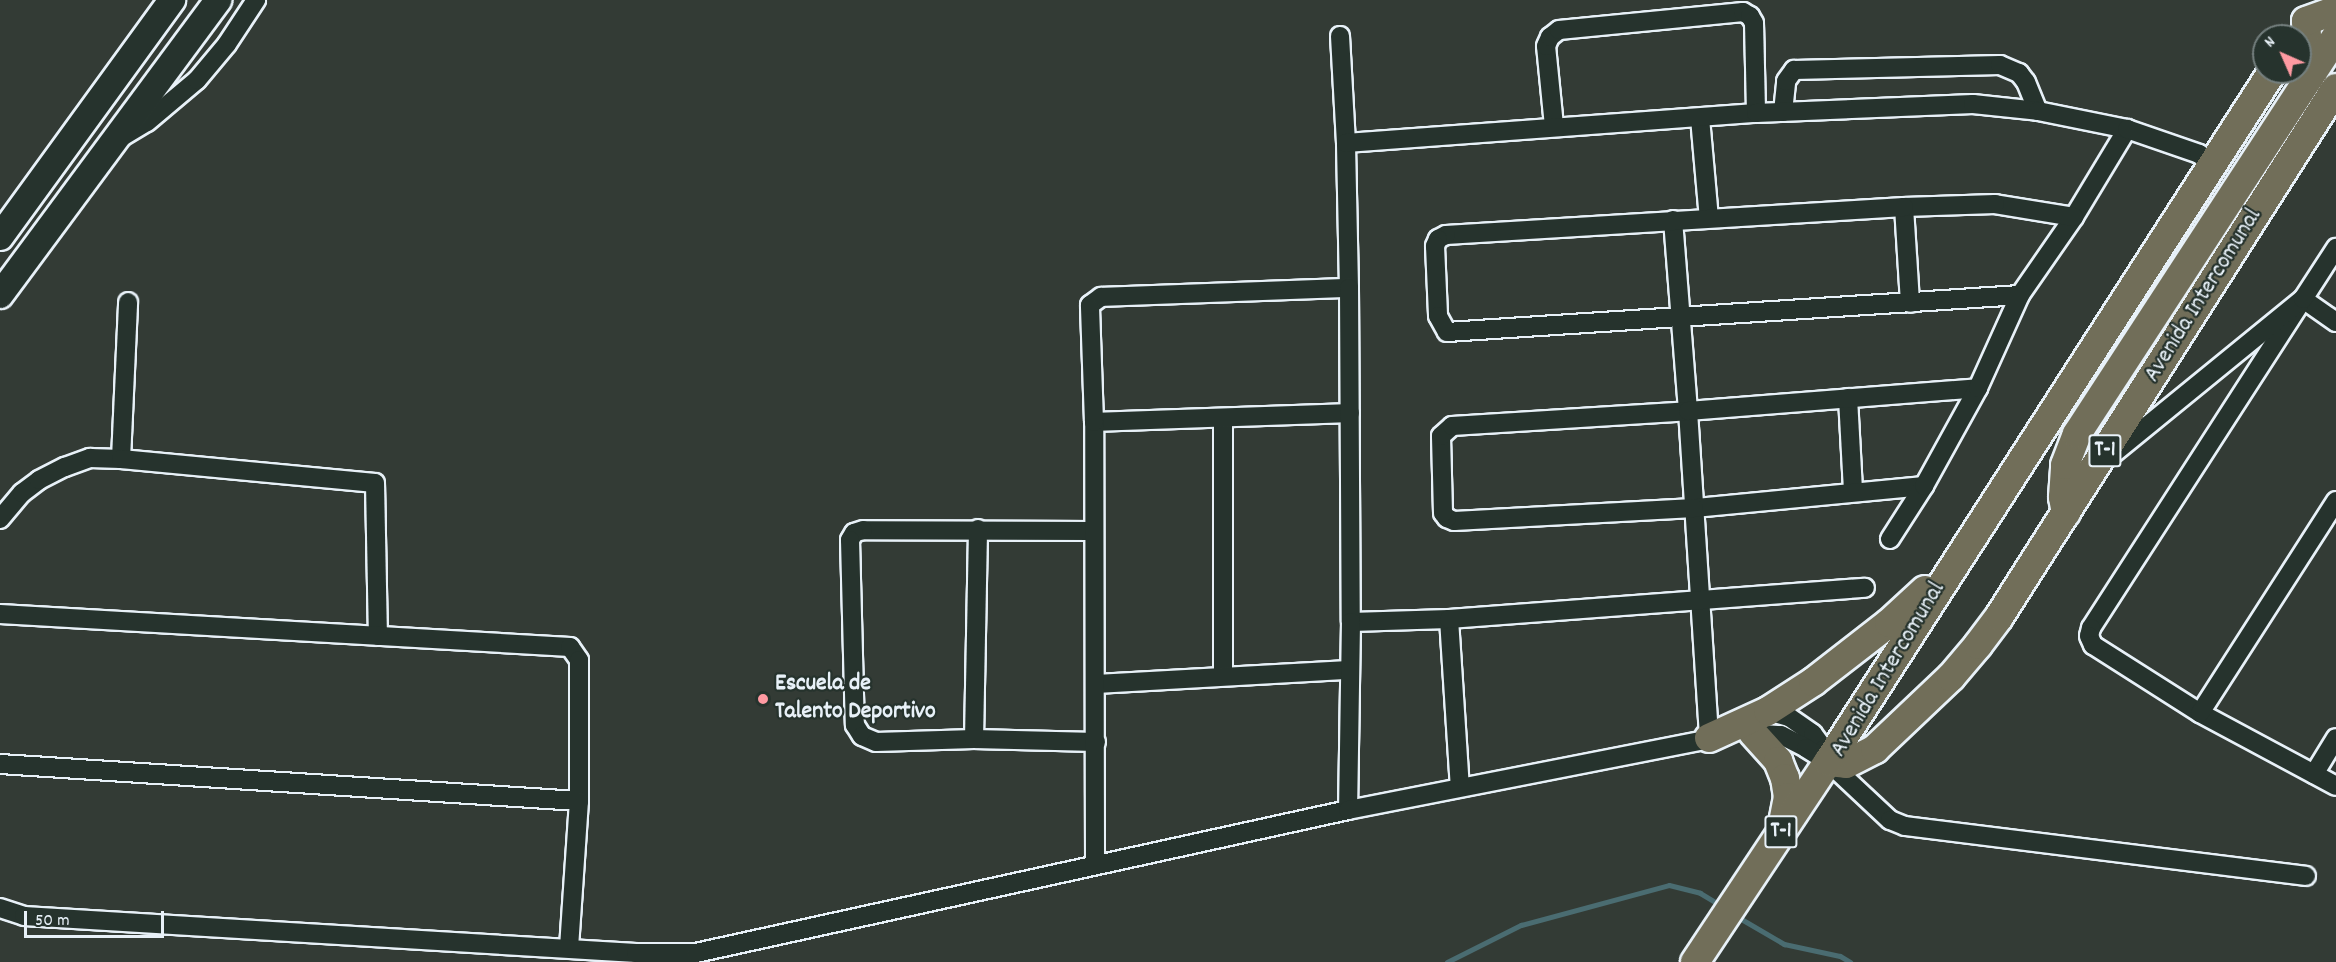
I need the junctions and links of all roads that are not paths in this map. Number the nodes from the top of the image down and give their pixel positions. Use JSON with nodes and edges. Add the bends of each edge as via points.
{"nodes":[{"id":1,"x":172,"y":0,"type":"edge"},
{"id":2,"x":218,"y":0,"type":"edge"},
{"id":3,"x":256,"y":0,"type":"edge"},
{"id":4,"x":2336,"y":10,"type":"edge"},
{"id":5,"x":2307,"y":19,"type":"edge"},
{"id":6,"x":1340,"y":36,"type":"dead end"},
{"id":7,"x":2336,"y":37,"type":"edge"},
{"id":8,"x":2312,"y":74,"type":"edge"},
{"id":9,"x":2264,"y":84,"type":"edge"},
{"id":10,"x":2305,"y":84,"type":"edge"},
{"id":11,"x":2336,"y":88,"type":"edge"},
{"id":12,"x":2038,"y":111,"type":"junction"},
{"id":13,"x":1783,"y":112,"type":"junction"},
{"id":14,"x":1756,"y":113,"type":"junction"},
{"id":15,"x":1700,"y":118,"type":"junction"},
{"id":16,"x":1554,"y":126,"type":"junction"},
{"id":17,"x":2127,"y":129,"type":"junction"},
{"id":18,"x":2272,"y":135,"type":"junction"},
{"id":19,"x":116,"y":140,"type":"junction"},
{"id":20,"x":1346,"y":143,"type":"junction"},
{"id":21,"x":2212,"y":162,"type":"junction"},
{"id":22,"x":1904,"y":207,"type":"junction"},
{"id":23,"x":2074,"y":217,"type":"junction"},
{"id":24,"x":1709,"y":218,"type":"junction"},
{"id":25,"x":1672,"y":220,"type":"junction"},
{"id":26,"x":2213,"y":226,"type":"junction"},
{"id":27,"x":0,"y":237,"type":"edge"},
{"id":28,"x":2336,"y":248,"type":"edge"},
{"id":29,"x":1349,"y":288,"type":"junction"},
{"id":30,"x":0,"y":295,"type":"edge"},
{"id":31,"x":2020,"y":295,"type":"junction"},
{"id":32,"x":2303,"y":299,"type":"junction"},
{"id":33,"x":129,"y":302,"type":"dead end"},
{"id":34,"x":1910,"y":303,"type":"junction"},
{"id":35,"x":1679,"y":319,"type":"junction"},
{"id":36,"x":2336,"y":322,"type":"edge"},
{"id":37,"x":1978,"y":388,"type":"junction"},
{"id":38,"x":1848,"y":398,"type":"junction"},
{"id":39,"x":1688,"y":411,"type":"junction"},
{"id":40,"x":1350,"y":414,"type":"junction"},
{"id":41,"x":1223,"y":418,"type":"junction"},
{"id":42,"x":1094,"y":422,"type":"junction"},
{"id":43,"x":121,"y":459,"type":"junction"},
{"id":44,"x":2093,"y":469,"type":"junction"},
{"id":45,"x":1924,"y":486,"type":"junction"},
{"id":46,"x":1853,"y":491,"type":"junction"},
{"id":47,"x":2336,"y":501,"type":"edge"},
{"id":48,"x":1694,"y":508,"type":"junction"},
{"id":49,"x":2066,"y":513,"type":"junction"},
{"id":50,"x":0,"y":519,"type":"edge"},
{"id":51,"x":978,"y":529,"type":"junction"},
{"id":52,"x":1093,"y":531,"type":"junction"},
{"id":53,"x":1890,"y":538,"type":"dead end"},
{"id":54,"x":1958,"y":557,"type":"junction"},
{"id":55,"x":1865,"y":588,"type":"dead end"},
{"id":56,"x":1700,"y":601,"type":"junction"},
{"id":57,"x":0,"y":614,"type":"edge"},
{"id":58,"x":1449,"y":619,"type":"junction"},
{"id":59,"x":1352,"y":622,"type":"junction"},
{"id":60,"x":378,"y":636,"type":"junction"},
{"id":61,"x":1349,"y":670,"type":"junction"},
{"id":62,"x":1223,"y":676,"type":"junction"},
{"id":63,"x":1096,"y":684,"type":"junction"},
{"id":64,"x":2200,"y":713,"type":"junction"},
{"id":65,"x":1760,"y":722,"type":"junction"},
{"id":66,"x":1709,"y":738,"type":"junction"},
{"id":67,"x":2336,"y":738,"type":"edge"},
{"id":68,"x":974,"y":739,"type":"junction"},
{"id":69,"x":1096,"y":742,"type":"junction"},
{"id":70,"x":1828,"y":762,"type":"junction"},
{"id":71,"x":0,"y":764,"type":"edge"},
{"id":72,"x":2314,"y":774,"type":"junction"},
{"id":73,"x":2336,"y":786,"type":"edge"},
{"id":74,"x":1460,"y":787,"type":"junction"},
{"id":75,"x":579,"y":801,"type":"junction"},
{"id":76,"x":1348,"y":810,"type":"junction"},
{"id":77,"x":1780,"y":833,"type":"junction"},
{"id":78,"x":1095,"y":864,"type":"junction"},
{"id":79,"x":2306,"y":876,"type":"dead end"},
{"id":80,"x":0,"y":908,"type":"edge"},
{"id":81,"x":569,"y":947,"type":"junction"},
{"id":82,"x":1695,"y":962,"type":"edge"}],
"edges":[{"from":1,"to":27,"type":"street"},
{"from":2,"to":19,"type":"street"},
{"from":3,"to":19,"type":"street","via":[[197,80],[147,122]]},
{"from":4,"to":5,"type":"main road"},
{"from":6,"to":20,"type":"street"},
{"from":7,"to":8,"type":"main road"},
{"from":9,"to":21,"type":"main road","name":"Avenida Intercomunal","number":"T-1"},
{"from":10,"to":18,"type":"main road"},
{"from":11,"to":44,"type":"main road","name":"Avenida Intercomunal","number":"T-1"},
{"from":12,"to":13,"type":"street","via":[[1973,104]]},
{"from":12,"to":13,"type":"street","via":[[2019,73],[2001,64],[1794,70],[1786,81]]},
{"from":12,"to":17,"type":"street"},
{"from":13,"to":14,"type":"street"},
{"from":14,"to":15,"type":"street"},
{"from":14,"to":16,"type":"street","via":[[1754,23],[1743,12],[1559,30],[1546,46]]},
{"from":15,"to":16,"type":"street"},
{"from":15,"to":24,"type":"street"},
{"from":16,"to":20,"type":"street"},
{"from":17,"to":21,"type":"street"},
{"from":17,"to":23,"type":"street"},
{"from":18,"to":21,"type":"main road"},
{"from":18,"to":26,"type":"main road"},
{"from":19,"to":30,"type":"street"},
{"from":20,"to":29,"type":"street"},
{"from":21,"to":26,"type":"main road"},
{"from":21,"to":54,"type":"main road","name":"Avenida Intercomunal","number":"T-1"},
{"from":22,"to":23,"type":"street","via":[[1995,204]]},
{"from":22,"to":24,"type":"street"},
{"from":22,"to":34,"type":"street"},
{"from":23,"to":31,"type":"street"},
{"from":24,"to":25,"type":"street"},
{"from":25,"to":35,"type":"street"},
{"from":25,"to":35,"type":"street","via":[[1446,235],[1435,246],[1438,316],[1448,332]]},
{"from":26,"to":49,"type":"main road","via":[[2077,434],[2065,465]]},
{"from":28,"to":32,"type":"street"},
{"from":29,"to":40,"type":"street"},
{"from":29,"to":42,"type":"street","via":[[1095,300],[1090,305]]},
{"from":31,"to":34,"type":"street"},
{"from":31,"to":37,"type":"street"},
{"from":32,"to":36,"type":"street"},
{"from":32,"to":44,"type":"street"},
{"from":32,"to":64,"type":"street","via":[[2089,636],[2093,645]]},
{"from":33,"to":43,"type":"street"},
{"from":34,"to":35,"type":"street"},
{"from":35,"to":39,"type":"street"},
{"from":37,"to":38,"type":"street"},
{"from":37,"to":45,"type":"street"},
{"from":38,"to":39,"type":"street"},
{"from":38,"to":46,"type":"street"},
{"from":39,"to":48,"type":"street"},
{"from":39,"to":48,"type":"street","via":[[1452,426],[1441,436],[1443,513],[1454,520]]},
{"from":40,"to":41,"type":"street"},
{"from":40,"to":59,"type":"street"},
{"from":41,"to":42,"type":"street"},
{"from":41,"to":62,"type":"street"},
{"from":42,"to":52,"type":"street"},
{"from":43,"to":50,"type":"street","via":[[90,459],[65,467],[22,493]]},
{"from":43,"to":60,"type":"street","via":[[375,483]]},
{"from":44,"to":49,"type":"main road","name":"Avenida Intercomunal","number":"T-1"},
{"from":45,"to":46,"type":"street"},
{"from":45,"to":53,"type":"street"},
{"from":46,"to":48,"type":"street"},
{"from":47,"to":64,"type":"street"},
{"from":48,"to":56,"type":"street"},
{"from":49,"to":70,"type":"main road","name":"Avenida Intercomunal","number":"T-1","via":[[1999,616],[1951,677],[1875,749],[1846,764]]},
{"from":51,"to":52,"type":"street"},
{"from":51,"to":68,"type":"street"},
{"from":51,"to":68,"type":"street","via":[[863,530],[854,533],[850,540],[855,725],[862,736],[876,742]]},
{"from":52,"to":63,"type":"street"},
{"from":54,"to":65,"type":"main road","via":[[1861,646]]},
{"from":54,"to":70,"type":"main road","name":"Avenida Intercomunal","number":"T-1"},
{"from":55,"to":56,"type":"street"},
{"from":56,"to":58,"type":"street"},
{"from":56,"to":66,"type":"street"},
{"from":57,"to":60,"type":"street"},
{"from":58,"to":59,"type":"street"},
{"from":58,"to":74,"type":"street"},
{"from":59,"to":61,"type":"street"},
{"from":60,"to":75,"type":"street","via":[[570,647],[579,660]]},
{"from":61,"to":62,"type":"street"},
{"from":61,"to":76,"type":"street"},
{"from":62,"to":63,"type":"street"},
{"from":63,"to":69,"type":"street"},
{"from":64,"to":72,"type":"street"},
{"from":65,"to":66,"type":"main road"},
{"from":65,"to":70,"type":"street"},
{"from":65,"to":70,"type":"street","via":[[1789,717],[1813,734]]},
{"from":65,"to":77,"type":"main road","via":[[1785,778],[1787,806]]},
{"from":66,"to":74,"type":"street"},
{"from":67,"to":72,"type":"street"},
{"from":68,"to":69,"type":"street"},
{"from":69,"to":78,"type":"street"},
{"from":70,"to":77,"type":"main road","number":"T-1"},
{"from":70,"to":79,"type":"street","via":[[1890,820],[1905,826]]},
{"from":71,"to":75,"type":"street"},
{"from":72,"to":73,"type":"street"},
{"from":74,"to":76,"type":"street"},
{"from":75,"to":81,"type":"street"},
{"from":76,"to":78,"type":"street"},
{"from":77,"to":82,"type":"main road","number":"T-1"},
{"from":78,"to":81,"type":"street","via":[[696,953]]},
{"from":80,"to":81,"type":"street","via":[[24,916]]}]}
